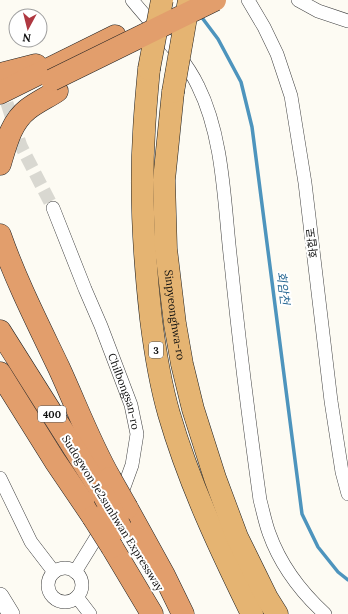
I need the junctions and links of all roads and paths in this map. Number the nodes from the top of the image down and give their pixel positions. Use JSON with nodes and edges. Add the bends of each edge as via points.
{"nodes":[{"id":1,"x":132,"y":0,"type":"edge"},
{"id":2,"x":162,"y":0,"type":"edge"},
{"id":3,"x":188,"y":0,"type":"edge"},
{"id":4,"x":215,"y":0,"type":"edge"},
{"id":5,"x":248,"y":0,"type":"edge"},
{"id":6,"x":298,"y":0,"type":"edge"},
{"id":7,"x":348,"y":21,"type":"edge"},
{"id":8,"x":0,"y":74,"type":"edge"},
{"id":9,"x":50,"y":76,"type":"junction"},
{"id":10,"x":0,"y":93,"type":"edge"},
{"id":11,"x":0,"y":107,"type":"edge"},
{"id":12,"x":0,"y":164,"type":"edge"},
{"id":13,"x":53,"y":208,"type":"tunnel mouth"},
{"id":14,"x":0,"y":235,"type":"edge"},
{"id":15,"x":0,"y":331,"type":"edge"},
{"id":16,"x":0,"y":373,"type":"edge"},
{"id":17,"x":0,"y":478,"type":"edge"},
{"id":18,"x":107,"y":487,"type":"junction"},
{"id":19,"x":348,"y":494,"type":"edge"},
{"id":20,"x":124,"y":518,"type":"junction"},
{"id":21,"x":54,"y":572,"type":"junction"},
{"id":22,"x":75,"y":572,"type":"junction"},
{"id":23,"x":0,"y":596,"type":"edge"},
{"id":24,"x":77,"y":597,"type":"junction"},
{"id":25,"x":11,"y":614,"type":"edge"},
{"id":26,"x":90,"y":614,"type":"edge"},
{"id":27,"x":152,"y":614,"type":"edge"},
{"id":28,"x":176,"y":614,"type":"edge"},
{"id":29,"x":183,"y":614,"type":"edge"},
{"id":30,"x":252,"y":614,"type":"edge"},
{"id":31,"x":277,"y":614,"type":"edge"},
{"id":32,"x":325,"y":614,"type":"edge"}],
"edges":[{"from":1,"to":32,"type":"street","via":[[188,67],[210,113],[222,180],[260,500],[280,557],[311,602]]},
{"from":2,"to":30,"type":"highway","name":"Sinpyeonghwa-ro","number":"3","bridge":true,"via":[[149,69],[142,200],[147,284],[158,372],[194,488]]},
{"from":3,"to":9,"type":"highway","via":[[115,36]]},
{"from":3,"to":31,"type":"highway","name":"Sinpyeonghwa-ro","number":"3","bridge":true,"via":[[173,92],[164,180],[166,249],[175,324],[197,423],[215,478],[237,537]]},
{"from":4,"to":9,"type":"highway","bridge":true},
{"from":5,"to":19,"type":"street","name":"화합로","via":[[277,54],[291,96],[305,183],[331,402]]},
{"from":6,"to":7,"type":"street","via":[[318,11]]},
{"from":8,"to":9,"type":"highway"},
{"from":9,"to":10,"type":"highway"},
{"from":9,"to":11,"type":"highway"},
{"from":9,"to":12,"type":"highway","via":[[8,136]]},
{"from":13,"to":22,"type":"street","name":"Chilbongsan-ro","via":[[131,405],[137,434],[132,465],[118,504]]},
{"from":14,"to":18,"type":"highway","via":[[8,259],[95,452]]},
{"from":15,"to":18,"type":"highway","name":"Sudogwon Je2sunhwan Expressway","number":"400"},
{"from":16,"to":27,"type":"highway","name":"Sudogwon Je2sunhwan Expressway","number":"400","bridge":true,"via":[[55,461],[94,517]]},
{"from":17,"to":21,"type":"street","via":[[31,542]]},
{"from":18,"to":20,"type":"highway","name":"Sudogwon Je2sunhwan Expressway","number":"400","bridge":true},
{"from":20,"to":28,"type":"highway","name":"Sudogwon Je2sunhwan Expressway","number":"400"},
{"from":20,"to":29,"type":"highway","via":[[164,576]]},
{"from":21,"to":22,"type":"street","via":[[65,568]]},
{"from":21,"to":24,"type":"street","via":[[48,586],[53,596],[67,601]]},
{"from":22,"to":24,"type":"street","via":[[82,587]]},
{"from":23,"to":25,"type":"street"},
{"from":24,"to":26,"type":"street"}]}
